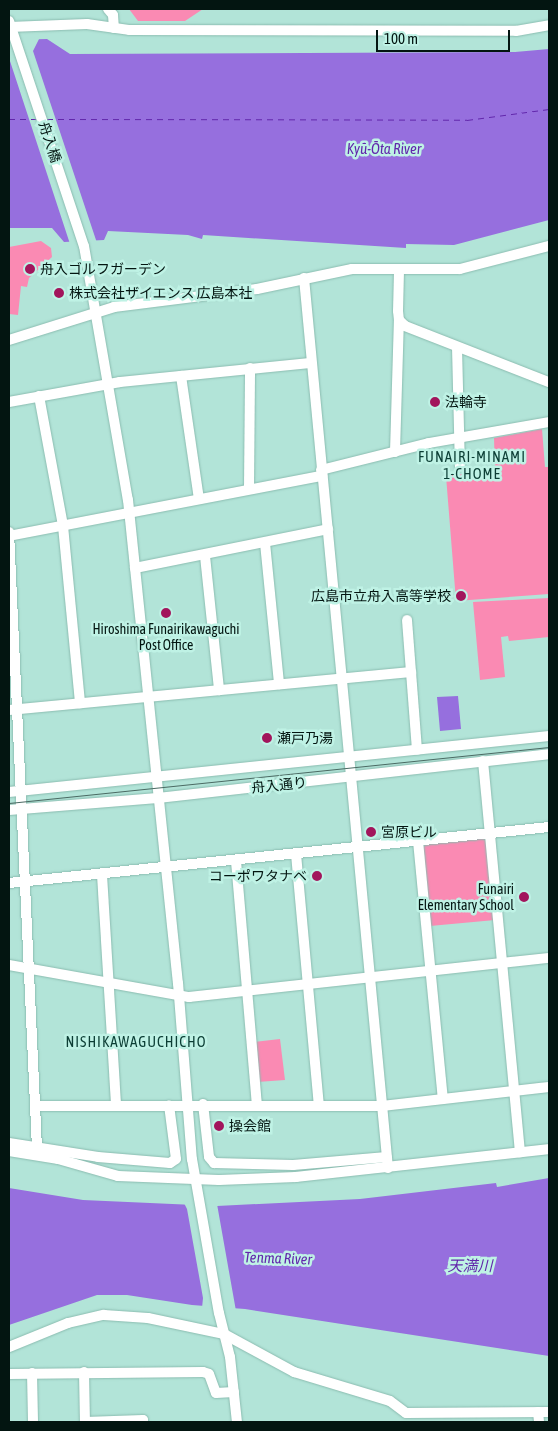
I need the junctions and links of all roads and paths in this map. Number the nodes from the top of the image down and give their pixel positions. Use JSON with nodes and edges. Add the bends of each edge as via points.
{"nodes":[{"id":1,"x":108,"y":9,"type":"edge"},
{"id":2,"x":9,"y":25,"type":"edge"},
{"id":3,"x":549,"y":25,"type":"edge"},
{"id":4,"x":114,"y":28,"type":"junction"},
{"id":5,"x":549,"y":246,"type":"edge"},
{"id":6,"x":399,"y":270,"type":"junction"},
{"id":7,"x":304,"y":278,"type":"junction"},
{"id":8,"x":98,"y":312,"type":"junction"},
{"id":9,"x":399,"y":320,"type":"junction"},
{"id":10,"x":9,"y":340,"type":"edge"},
{"id":11,"x":457,"y":348,"type":"junction"},
{"id":12,"x":310,"y":362,"type":"junction"},
{"id":13,"x":250,"y":368,"type":"junction"},
{"id":14,"x":181,"y":376,"type":"junction"},
{"id":15,"x":549,"y":382,"type":"edge"},
{"id":16,"x":109,"y":384,"type":"junction"},
{"id":17,"x":39,"y":396,"type":"junction"},
{"id":18,"x":9,"y":402,"type":"edge"},
{"id":19,"x":549,"y":422,"type":"edge"},
{"id":20,"x":458,"y":439,"type":"junction"},
{"id":21,"x":395,"y":452,"type":"junction"},
{"id":22,"x":460,"y":466,"type":"dead end"},
{"id":23,"x":321,"y":473,"type":"junction"},
{"id":24,"x":249,"y":489,"type":"junction"},
{"id":25,"x":199,"y":499,"type":"junction"},
{"id":26,"x":130,"y":513,"type":"junction"},
{"id":27,"x":63,"y":526,"type":"junction"},
{"id":28,"x":328,"y":529,"type":"junction"},
{"id":29,"x":9,"y":535,"type":"edge"},
{"id":30,"x":265,"y":544,"type":"junction"},
{"id":31,"x":205,"y":556,"type":"junction"},
{"id":32,"x":135,"y":568,"type":"junction"},
{"id":33,"x":407,"y":620,"type":"dead end"},
{"id":34,"x":412,"y":672,"type":"junction"},
{"id":35,"x":341,"y":679,"type":"junction"},
{"id":36,"x":279,"y":684,"type":"junction"},
{"id":37,"x":219,"y":690,"type":"junction"},
{"id":38,"x":148,"y":697,"type":"junction"},
{"id":39,"x":80,"y":704,"type":"junction"},
{"id":40,"x":13,"y":709,"type":"edge"},
{"id":41,"x":549,"y":736,"type":"edge"},
{"id":42,"x":417,"y":750,"type":"junction"},
{"id":43,"x":549,"y":754,"type":"edge"},
{"id":44,"x":349,"y":756,"type":"junction"},
{"id":45,"x":483,"y":761,"type":"junction"},
{"id":46,"x":351,"y":777,"type":"junction"},
{"id":47,"x":156,"y":778,"type":"junction"},
{"id":48,"x":21,"y":791,"type":"junction"},
{"id":49,"x":9,"y":792,"type":"edge"},
{"id":50,"x":158,"y":798,"type":"junction"},
{"id":51,"x":9,"y":810,"type":"edge"},
{"id":52,"x":22,"y":810,"type":"junction"},
{"id":53,"x":549,"y":827,"type":"edge"},
{"id":54,"x":489,"y":833,"type":"junction"},
{"id":55,"x":418,"y":841,"type":"junction"},
{"id":56,"x":359,"y":847,"type":"junction"},
{"id":57,"x":296,"y":854,"type":"junction"},
{"id":58,"x":236,"y":861,"type":"junction"},
{"id":59,"x":165,"y":869,"type":"junction"},
{"id":60,"x":102,"y":875,"type":"junction"},
{"id":61,"x":26,"y":882,"type":"junction"},
{"id":62,"x":9,"y":883,"type":"edge"},
{"id":63,"x":549,"y":958,"type":"edge"},
{"id":64,"x":502,"y":963,"type":"junction"},
{"id":65,"x":9,"y":965,"type":"edge"},
{"id":66,"x":30,"y":969,"type":"junction"},
{"id":67,"x":430,"y":970,"type":"junction"},
{"id":68,"x":371,"y":978,"type":"junction"},
{"id":69,"x":109,"y":984,"type":"junction"},
{"id":70,"x":308,"y":984,"type":"junction"},
{"id":71,"x":246,"y":991,"type":"junction"},
{"id":72,"x":179,"y":996,"type":"junction"},
{"id":73,"x":549,"y":1087,"type":"edge"},
{"id":74,"x":513,"y":1091,"type":"junction"},
{"id":75,"x":443,"y":1099,"type":"junction"},
{"id":76,"x":204,"y":1104,"type":"junction"},
{"id":77,"x":116,"y":1105,"type":"junction"},
{"id":78,"x":169,"y":1105,"type":"junction"},
{"id":79,"x":188,"y":1105,"type":"junction"},
{"id":80,"x":257,"y":1105,"type":"junction"},
{"id":81,"x":36,"y":1106,"type":"junction"},
{"id":82,"x":319,"y":1106,"type":"junction"},
{"id":83,"x":382,"y":1106,"type":"junction"},
{"id":84,"x":9,"y":1143,"type":"edge"},
{"id":85,"x":37,"y":1148,"type":"junction"},
{"id":86,"x":549,"y":1149,"type":"edge"},
{"id":87,"x":9,"y":1151,"type":"edge"},
{"id":88,"x":520,"y":1152,"type":"junction"},
{"id":89,"x":387,"y":1157,"type":"junction"},
{"id":90,"x":388,"y":1168,"type":"junction"},
{"id":91,"x":195,"y":1178,"type":"junction"},
{"id":92,"x":224,"y":1334,"type":"junction"},
{"id":93,"x":9,"y":1347,"type":"edge"},
{"id":94,"x":84,"y":1372,"type":"junction"},
{"id":95,"x":32,"y":1373,"type":"junction"},
{"id":96,"x":9,"y":1374,"type":"edge"},
{"id":97,"x":234,"y":1392,"type":"junction"},
{"id":98,"x":549,"y":1412,"type":"edge"},
{"id":99,"x":538,"y":1417,"type":"edge"},
{"id":100,"x":406,"y":1418,"type":"edge"},
{"id":101,"x":34,"y":1422,"type":"edge"},
{"id":102,"x":85,"y":1422,"type":"edge"},
{"id":103,"x":143,"y":1422,"type":"edge"},
{"id":104,"x":237,"y":1422,"type":"edge"}],
"edges":[{"from":1,"to":4,"type":"street","via":[[113,15]]},
{"from":2,"to":4,"type":"street","via":[[87,24]]},
{"from":2,"to":8,"type":"street","name":"舟入橋","via":[[84,246]]},
{"from":3,"to":4,"type":"street","via":[[536,30],[506,31]]},
{"from":5,"to":6,"type":"street","via":[[460,269]]},
{"from":6,"to":7,"type":"street","via":[[352,270]]},
{"from":6,"to":9,"type":"street"},
{"from":7,"to":8,"type":"street","via":[[257,289],[179,297]]},
{"from":7,"to":12,"type":"street"},
{"from":8,"to":10,"type":"street"},
{"from":8,"to":16,"type":"street","name":"舟入橋"},
{"from":9,"to":11,"type":"street","via":[[414,331]]},
{"from":9,"to":21,"type":"street","via":[[396,330]]},
{"from":11,"to":15,"type":"street"},
{"from":11,"to":20,"type":"street"},
{"from":12,"to":13,"type":"street"},
{"from":12,"to":23,"type":"street"},
{"from":13,"to":14,"type":"street"},
{"from":13,"to":24,"type":"street"},
{"from":14,"to":16,"type":"street"},
{"from":14,"to":25,"type":"street"},
{"from":16,"to":17,"type":"street"},
{"from":16,"to":26,"type":"street","name":"舟入橋"},
{"from":17,"to":18,"type":"street"},
{"from":17,"to":27,"type":"street"},
{"from":19,"to":20,"type":"street"},
{"from":20,"to":21,"type":"street"},
{"from":20,"to":22,"type":"street"},
{"from":21,"to":23,"type":"street"},
{"from":23,"to":24,"type":"street"},
{"from":23,"to":28,"type":"street"},
{"from":24,"to":25,"type":"street"},
{"from":25,"to":26,"type":"street"},
{"from":26,"to":27,"type":"street"},
{"from":26,"to":32,"type":"street","name":"舟入橋"},
{"from":27,"to":29,"type":"street"},
{"from":27,"to":39,"type":"street"},
{"from":28,"to":30,"type":"street"},
{"from":28,"to":35,"type":"street"},
{"from":29,"to":40,"type":"street"},
{"from":30,"to":31,"type":"street"},
{"from":30,"to":36,"type":"street"},
{"from":31,"to":32,"type":"street"},
{"from":31,"to":37,"type":"street"},
{"from":32,"to":38,"type":"street","name":"舟入橋"},
{"from":33,"to":34,"type":"street"},
{"from":34,"to":35,"type":"street"},
{"from":34,"to":42,"type":"street"},
{"from":35,"to":36,"type":"street"},
{"from":35,"to":44,"type":"street"},
{"from":36,"to":37,"type":"street"},
{"from":37,"to":38,"type":"street"},
{"from":38,"to":39,"type":"street"},
{"from":38,"to":47,"type":"street","name":"舟入橋"},
{"from":39,"to":40,"type":"street"},
{"from":40,"to":48,"type":"street"},
{"from":41,"to":42,"type":"street","name":"舟入通り"},
{"from":42,"to":44,"type":"street","name":"舟入通り"},
{"from":43,"to":45,"type":"street","name":"舟入通り"},
{"from":44,"to":46,"type":"street"},
{"from":44,"to":47,"type":"street","name":"舟入通り"},
{"from":45,"to":46,"type":"street","name":"舟入通り"},
{"from":45,"to":54,"type":"street"},
{"from":46,"to":50,"type":"street","name":"舟入通り"},
{"from":46,"to":56,"type":"street"},
{"from":47,"to":48,"type":"street","name":"舟入通り"},
{"from":47,"to":50,"type":"street","name":"舟入橋"},
{"from":48,"to":49,"type":"street","name":"舟入通り"},
{"from":48,"to":52,"type":"street"},
{"from":50,"to":52,"type":"street","name":"舟入通り"},
{"from":50,"to":59,"type":"street","name":"舟入橋"},
{"from":51,"to":52,"type":"street","name":"舟入通り"},
{"from":52,"to":61,"type":"street"},
{"from":53,"to":54,"type":"street"},
{"from":54,"to":55,"type":"street"},
{"from":54,"to":64,"type":"street"},
{"from":55,"to":56,"type":"street"},
{"from":55,"to":67,"type":"street"},
{"from":56,"to":57,"type":"street"},
{"from":56,"to":68,"type":"street"},
{"from":57,"to":58,"type":"street"},
{"from":57,"to":70,"type":"street"},
{"from":58,"to":59,"type":"street"},
{"from":58,"to":71,"type":"street"},
{"from":59,"to":60,"type":"street"},
{"from":59,"to":72,"type":"street","name":"舟入橋"},
{"from":60,"to":61,"type":"street"},
{"from":60,"to":69,"type":"street"},
{"from":61,"to":62,"type":"street"},
{"from":61,"to":66,"type":"street"},
{"from":63,"to":64,"type":"street"},
{"from":64,"to":67,"type":"street"},
{"from":64,"to":74,"type":"street"},
{"from":65,"to":66,"type":"street"},
{"from":66,"to":69,"type":"street"},
{"from":66,"to":81,"type":"street"},
{"from":67,"to":68,"type":"street"},
{"from":67,"to":75,"type":"street"},
{"from":68,"to":70,"type":"street"},
{"from":68,"to":83,"type":"street"},
{"from":69,"to":72,"type":"street"},
{"from":69,"to":77,"type":"street"},
{"from":70,"to":71,"type":"street"},
{"from":70,"to":82,"type":"street"},
{"from":71,"to":72,"type":"street"},
{"from":71,"to":80,"type":"street"},
{"from":72,"to":79,"type":"street","name":"舟入橋"},
{"from":73,"to":74,"type":"street"},
{"from":74,"to":75,"type":"street"},
{"from":74,"to":88,"type":"street"},
{"from":75,"to":83,"type":"street"},
{"from":76,"to":79,"type":"street"},
{"from":76,"to":80,"type":"street"},
{"from":76,"to":89,"type":"street","via":[[209,1157],[214,1163],[293,1165]]},
{"from":77,"to":78,"type":"street"},
{"from":77,"to":81,"type":"street"},
{"from":78,"to":79,"type":"street"},
{"from":78,"to":85,"type":"street","via":[[176,1159],[170,1163]]},
{"from":79,"to":91,"type":"street","name":"舟入橋"},
{"from":80,"to":82,"type":"street"},
{"from":81,"to":85,"type":"street"},
{"from":82,"to":83,"type":"street"},
{"from":83,"to":89,"type":"street"},
{"from":84,"to":85,"type":"street"},
{"from":86,"to":88,"type":"street"},
{"from":87,"to":91,"type":"street","via":[[58,1159],[118,1176]]},
{"from":88,"to":90,"type":"street"},
{"from":89,"to":90,"type":"street"},
{"from":90,"to":91,"type":"street","via":[[296,1177]]},
{"from":91,"to":92,"type":"street","name":"舟入橋"},
{"from":92,"to":93,"type":"street","via":[[148,1318],[104,1314],[68,1323]]},
{"from":92,"to":97,"type":"street","name":"舟入橋"},
{"from":92,"to":100,"type":"street","via":[[294,1372],[390,1401]]},
{"from":94,"to":95,"type":"street"},
{"from":94,"to":97,"type":"street","via":[[203,1372],[209,1374],[216,1393]]},
{"from":94,"to":102,"type":"street"},
{"from":95,"to":96,"type":"street"},
{"from":95,"to":101,"type":"street"},
{"from":97,"to":104,"type":"street","name":"舟入橋"},
{"from":98,"to":99,"type":"street"},
{"from":99,"to":100,"type":"street"},
{"from":102,"to":103,"type":"street"}]}
